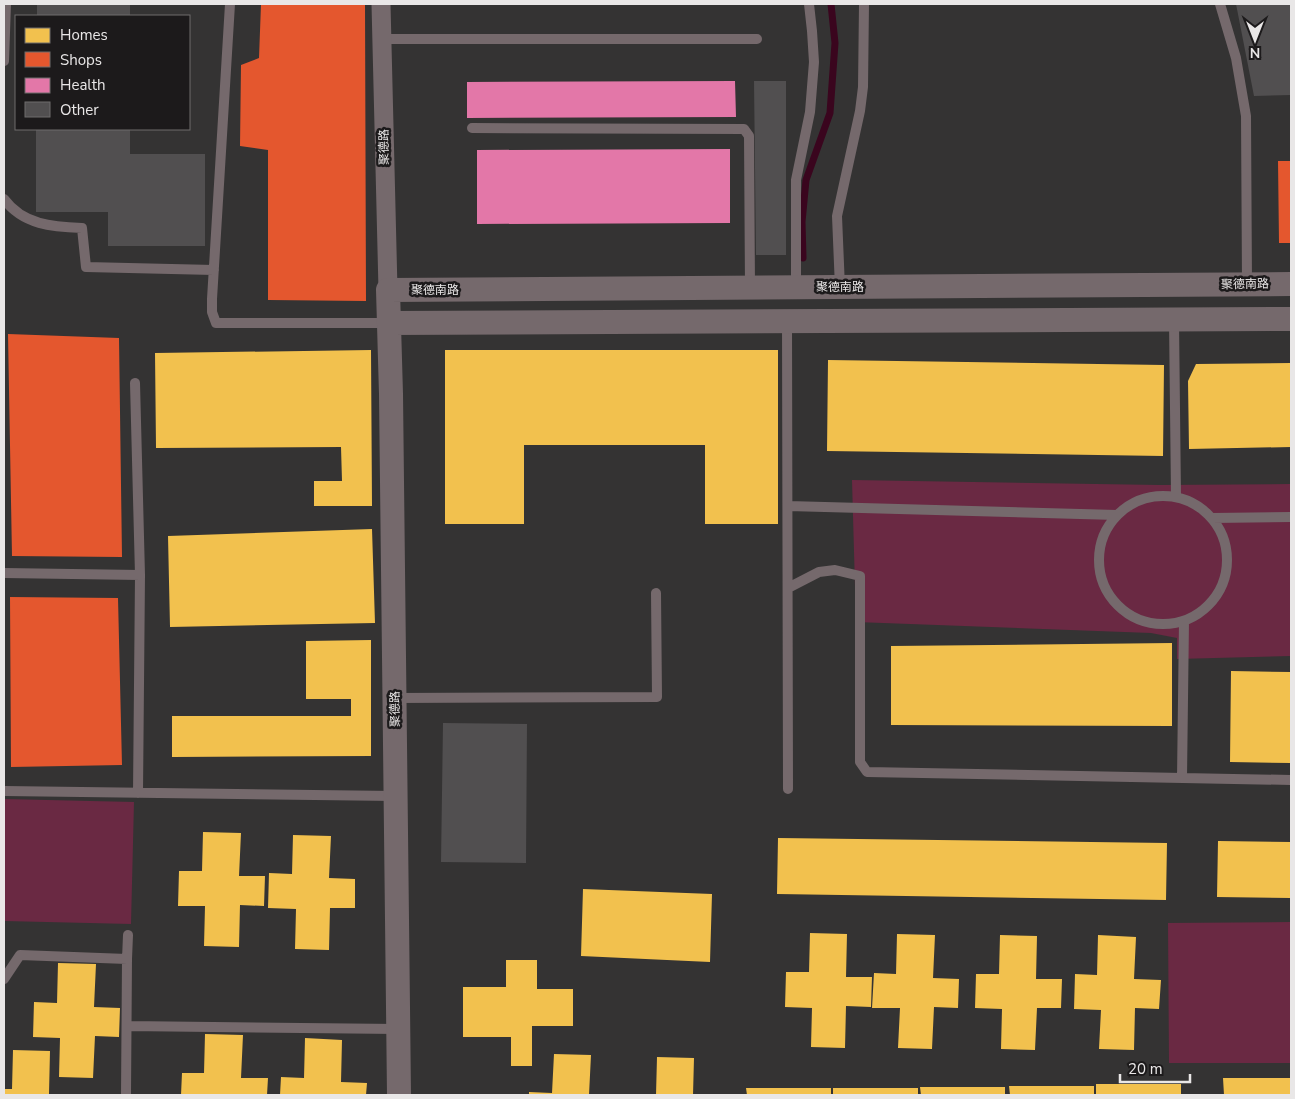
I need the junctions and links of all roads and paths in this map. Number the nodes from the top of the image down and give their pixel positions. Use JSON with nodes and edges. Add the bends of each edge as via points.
{"nodes":[{"id":1,"x":6,"y":4,"type":"edge"},
{"id":2,"x":230,"y":4,"type":"edge"},
{"id":3,"x":381,"y":4,"type":"edge"},
{"id":4,"x":809,"y":4,"type":"edge"},
{"id":5,"x":864,"y":4,"type":"edge"},
{"id":6,"x":1220,"y":4,"type":"edge"},
{"id":7,"x":757,"y":39,"type":"dead end"},
{"id":8,"x":382,"y":40,"type":"junction"},
{"id":9,"x":4,"y":60,"type":"edge"},
{"id":10,"x":472,"y":128,"type":"dead end"},
{"id":11,"x":4,"y":199,"type":"edge"},
{"id":12,"x":214,"y":270,"type":"junction"},
{"id":13,"x":1248,"y":284,"type":"junction"},
{"id":14,"x":1291,"y":284,"type":"edge"},
{"id":15,"x":750,"y":288,"type":"junction"},
{"id":16,"x":796,"y":288,"type":"junction"},
{"id":17,"x":840,"y":288,"type":"junction"},
{"id":18,"x":388,"y":290,"type":"junction"},
{"id":19,"x":1291,"y":319,"type":"edge"},
{"id":20,"x":787,"y":320,"type":"junction"},
{"id":21,"x":1174,"y":320,"type":"junction"},
{"id":22,"x":389,"y":323,"type":"junction"},
{"id":23,"x":135,"y":383,"type":"dead end"},
{"id":24,"x":1176,"y":497,"type":"junction"},
{"id":25,"x":788,"y":506,"type":"junction"},
{"id":26,"x":1117,"y":515,"type":"junction"},
{"id":27,"x":1291,"y":517,"type":"edge"},
{"id":28,"x":1212,"y":518,"type":"junction"},
{"id":29,"x":4,"y":573,"type":"edge"},
{"id":30,"x":140,"y":575,"type":"junction"},
{"id":31,"x":788,"y":588,"type":"junction"},
{"id":32,"x":656,"y":594,"type":"dead end"},
{"id":33,"x":1184,"y":621,"type":"junction"},
{"id":34,"x":394,"y":698,"type":"junction"},
{"id":35,"x":1182,"y":778,"type":"junction"},
{"id":36,"x":1291,"y":780,"type":"edge"},
{"id":37,"x":788,"y":789,"type":"dead end"},
{"id":38,"x":4,"y":792,"type":"edge"},
{"id":39,"x":138,"y":793,"type":"junction"},
{"id":40,"x":396,"y":796,"type":"junction"},
{"id":41,"x":128,"y":936,"type":"dead end"},
{"id":42,"x":127,"y":959,"type":"junction"},
{"id":43,"x":4,"y":979,"type":"edge"},
{"id":44,"x":127,"y":1026,"type":"junction"},
{"id":45,"x":398,"y":1029,"type":"junction"},
{"id":46,"x":126,"y":1095,"type":"edge"},
{"id":47,"x":399,"y":1095,"type":"edge"}],
"edges":[{"from":1,"to":9,"type":"lane"},
{"from":2,"to":12,"type":"lane"},
{"from":3,"to":8,"type":"street","name":"聚德路"},
{"from":4,"to":16,"type":"lane","via":[[814,62],[810,112],[796,180]]},
{"from":5,"to":17,"type":"lane","via":[[864,87],[837,216]]},
{"from":6,"to":13,"type":"lane","via":[[1236,58],[1246,116]]},
{"from":7,"to":8,"type":"lane"},
{"from":8,"to":18,"type":"street","name":"聚德路"},
{"from":10,"to":15,"type":"lane","via":[[744,129],[748,136]]},
{"from":11,"to":12,"type":"lane","via":[[11,208],[37,223],[82,228],[86,266]]},
{"from":12,"to":22,"type":"lane","via":[[212,312],[216,323]]},
{"from":13,"to":14,"type":"street","name":"聚德南路"},
{"from":13,"to":17,"type":"street","name":"聚德南路"},
{"from":15,"to":16,"type":"street","name":"聚德南路"},
{"from":15,"to":18,"type":"street","name":"聚德南路"},
{"from":16,"to":17,"type":"street","name":"聚德南路"},
{"from":18,"to":22,"type":"street","name":"聚德路"},
{"from":19,"to":21,"type":"street"},
{"from":20,"to":21,"type":"street"},
{"from":20,"to":22,"type":"street"},
{"from":20,"to":25,"type":"lane"},
{"from":21,"to":24,"type":"lane"},
{"from":22,"to":34,"type":"street","name":"聚德路"},
{"from":23,"to":30,"type":"lane"},
{"from":24,"to":26,"type":"lane","via":[[1155,496],[1134,502]]},
{"from":24,"to":28,"type":"lane","via":[[1195,504]]},
{"from":25,"to":26,"type":"lane"},
{"from":25,"to":31,"type":"lane"},
{"from":26,"to":33,"type":"lane","via":[[1104,532],[1098,553],[1100,574],[1108,594],[1122,610],[1141,621],[1162,625]]},
{"from":27,"to":28,"type":"lane"},
{"from":28,"to":33,"type":"lane","via":[[1225,542],[1228,556],[1226,577],[1217,596],[1203,612]]},
{"from":29,"to":30,"type":"lane"},
{"from":30,"to":39,"type":"lane"},
{"from":31,"to":35,"type":"lane","via":[[819,572],[836,570],[860,576],[860,762],[867,772]]},
{"from":31,"to":37,"type":"lane"},
{"from":32,"to":34,"type":"lane","via":[[657,697]]},
{"from":33,"to":35,"type":"lane"},
{"from":34,"to":40,"type":"street","name":"聚德路"},
{"from":35,"to":36,"type":"lane"},
{"from":38,"to":39,"type":"lane"},
{"from":39,"to":40,"type":"lane"},
{"from":40,"to":45,"type":"street","name":"聚德路"},
{"from":41,"to":42,"type":"lane"},
{"from":42,"to":43,"type":"lane","via":[[20,954]]},
{"from":42,"to":44,"type":"lane"},
{"from":44,"to":45,"type":"lane"},
{"from":44,"to":46,"type":"lane"},
{"from":45,"to":47,"type":"street","name":"聚德路"}]}
